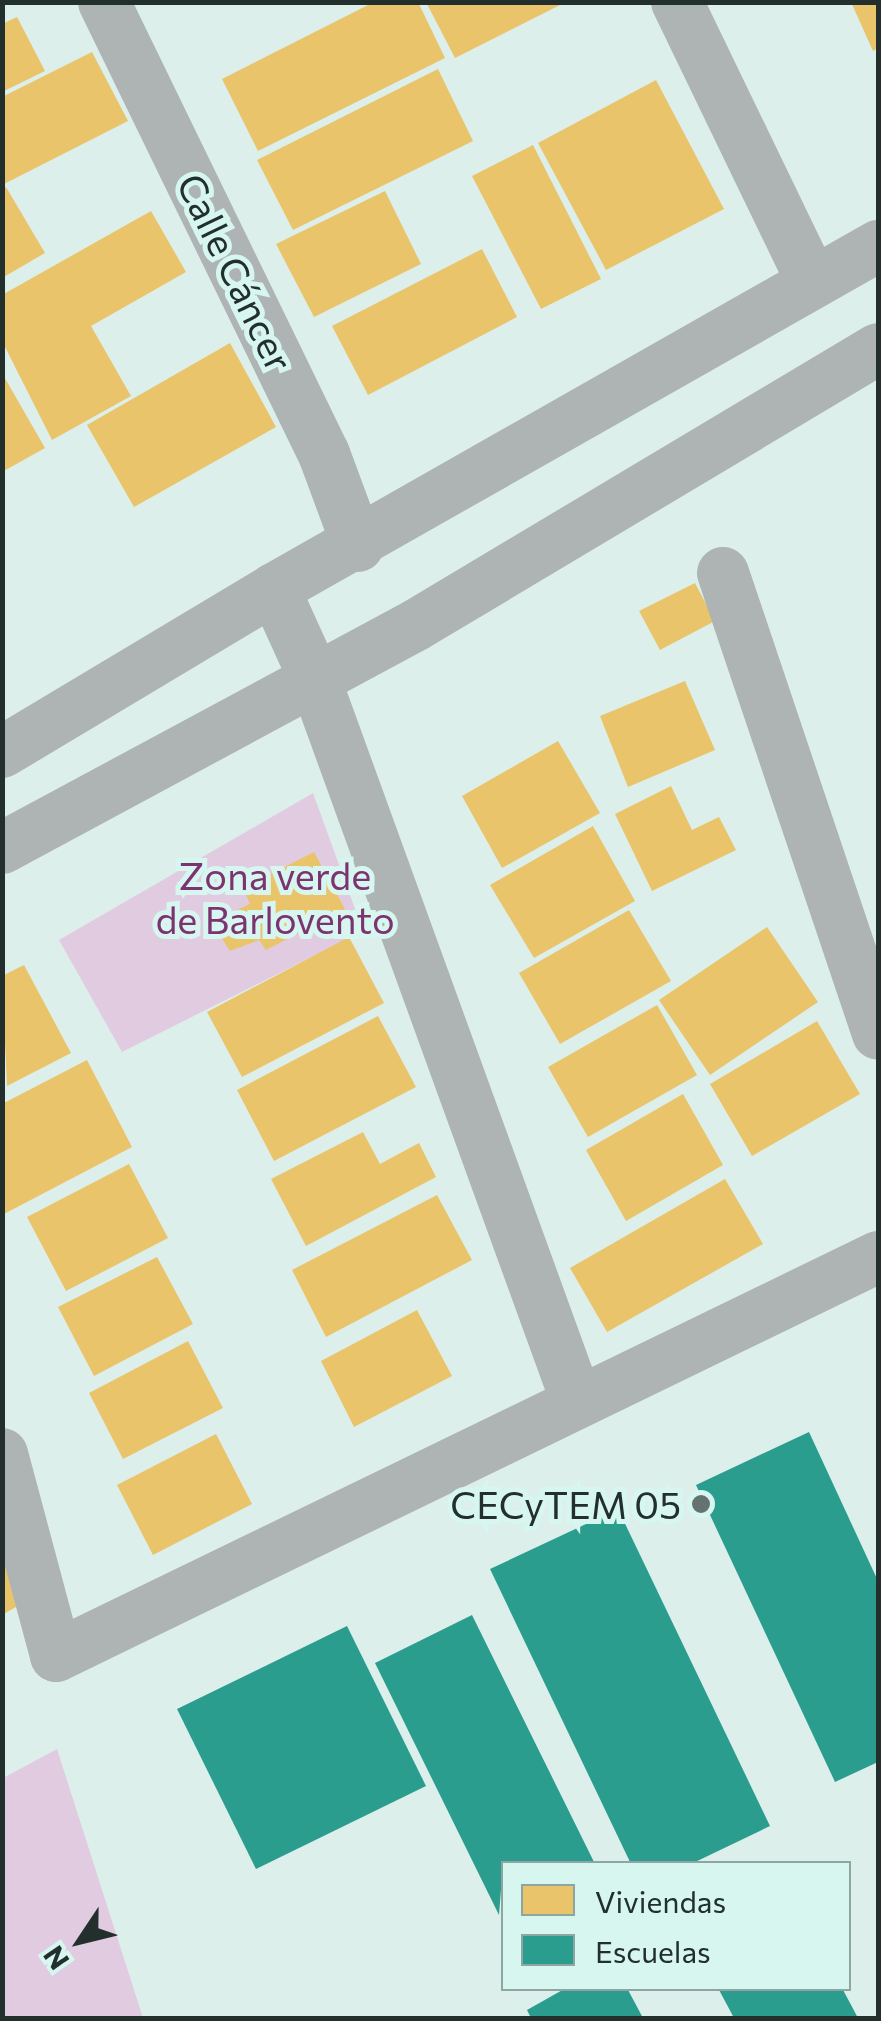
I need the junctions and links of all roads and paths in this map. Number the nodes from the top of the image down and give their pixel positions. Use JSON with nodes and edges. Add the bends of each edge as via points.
{"nodes":[{"id":1,"x":104,"y":2,"type":"edge"},
{"id":2,"x":677,"y":2,"type":"edge"},
{"id":3,"x":878,"y":246,"type":"edge"},
{"id":4,"x":811,"y":279,"type":"junction"},
{"id":5,"x":878,"y":349,"type":"edge"},
{"id":6,"x":358,"y":546,"type":"junction"},
{"id":7,"x":723,"y":573,"type":"dead end"},
{"id":8,"x":274,"y":589,"type":"junction"},
{"id":9,"x":314,"y":677,"type":"junction"},
{"id":10,"x":2,"y":752,"type":"edge"},
{"id":11,"x":2,"y":848,"type":"edge"},
{"id":12,"x":878,"y":1034,"type":"edge"},
{"id":13,"x":878,"y":1258,"type":"edge"},
{"id":14,"x":576,"y":1400,"type":"junction"},
{"id":15,"x":2,"y":1454,"type":"edge"}],
"edges":[{"from":1,"to":6,"type":"street","name":"Calle Cáncer","via":[[324,454]]},
{"from":2,"to":4,"type":"street"},
{"from":3,"to":4,"type":"street"},
{"from":4,"to":6,"type":"street"},
{"from":5,"to":9,"type":"street","via":[[416,625]]},
{"from":6,"to":8,"type":"street"},
{"from":7,"to":12,"type":"street"},
{"from":8,"to":9,"type":"street"},
{"from":8,"to":10,"type":"street"},
{"from":9,"to":11,"type":"street"},
{"from":9,"to":14,"type":"street"},
{"from":13,"to":14,"type":"street"},
{"from":14,"to":15,"type":"street","via":[[56,1656]]}]}
